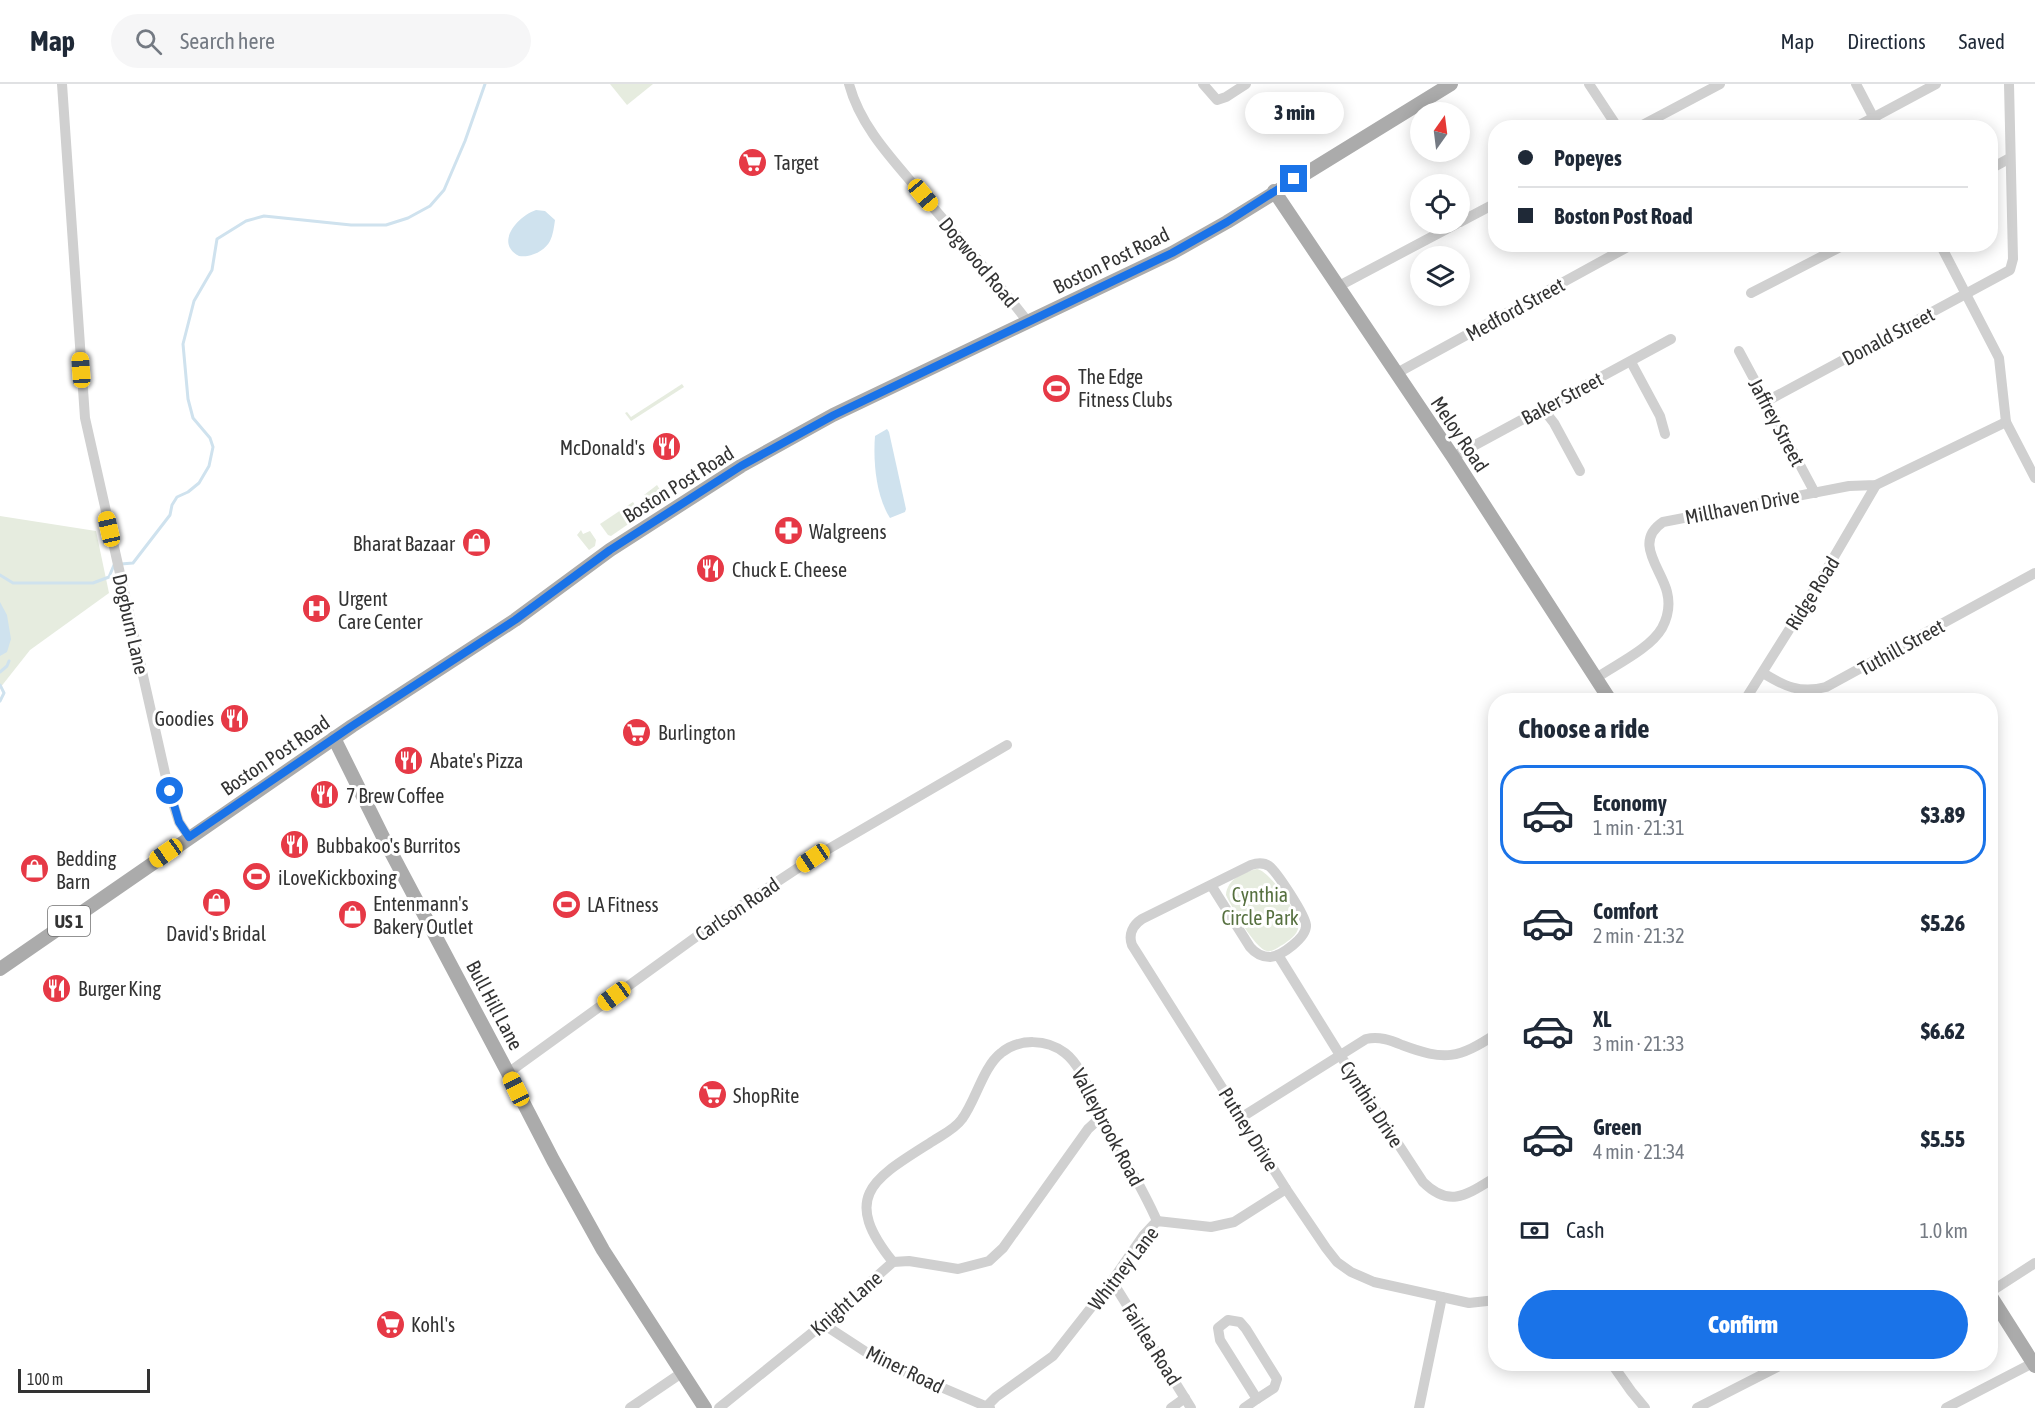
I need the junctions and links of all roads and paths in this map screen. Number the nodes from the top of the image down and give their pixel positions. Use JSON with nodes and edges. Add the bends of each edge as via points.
{"nodes":[{"id":1,"x":62,"y":84,"type":"edge"},
{"id":2,"x":849,"y":84,"type":"edge"},
{"id":3,"x":1203,"y":84,"type":"edge"},
{"id":4,"x":1246,"y":84,"type":"edge"},
{"id":5,"x":1451,"y":84,"type":"edge"},
{"id":6,"x":1589,"y":84,"type":"edge"},
{"id":7,"x":1720,"y":84,"type":"edge"},
{"id":8,"x":1856,"y":84,"type":"edge"},
{"id":9,"x":1936,"y":84,"type":"edge"},
{"id":10,"x":2009,"y":84,"type":"edge"},
{"id":11,"x":1613,"y":120,"type":"edge"},
{"id":12,"x":1652,"y":120,"type":"edge"},
{"id":13,"x":1876,"y":120,"type":"edge"},
{"id":14,"x":1880,"y":120,"type":"edge"},
{"id":15,"x":2010,"y":158,"type":"junction"},
{"id":16,"x":1998,"y":165,"type":"edge"},
{"id":17,"x":1274,"y":191,"type":"junction"},
{"id":18,"x":1488,"y":207,"type":"edge"},
{"id":19,"x":1470,"y":217,"type":"edge"},
{"id":20,"x":1437,"y":234,"type":"edge"},
{"id":21,"x":1618,"y":252,"type":"edge"},
{"id":22,"x":1830,"y":252,"type":"edge"},
{"id":23,"x":1944,"y":252,"type":"edge"},
{"id":24,"x":1339,"y":286,"type":"junction"},
{"id":25,"x":1751,"y":293,"type":"dead end"},
{"id":26,"x":1966,"y":294,"type":"junction"},
{"id":27,"x":1028,"y":322,"type":"junction"},
{"id":28,"x":1671,"y":339,"type":"dead end"},
{"id":29,"x":1739,"y":351,"type":"dead end"},
{"id":30,"x":1631,"y":362,"type":"junction"},
{"id":31,"x":1396,"y":373,"type":"junction"},
{"id":32,"x":1767,"y":401,"type":"junction"},
{"id":33,"x":1543,"y":409,"type":"junction"},
{"id":34,"x":2006,"y":422,"type":"junction"},
{"id":35,"x":1665,"y":434,"type":"dead end"},
{"id":36,"x":1453,"y":457,"type":"junction"},
{"id":37,"x":1580,"y":471,"type":"dead end"},
{"id":38,"x":2035,"y":478,"type":"edge"},
{"id":39,"x":1876,"y":485,"type":"junction"},
{"id":40,"x":1815,"y":493,"type":"junction"},
{"id":41,"x":2035,"y":573,"type":"edge"},
{"id":42,"x":1763,"y":673,"type":"junction"},
{"id":43,"x":1595,"y":679,"type":"junction"},
{"id":44,"x":1605,"y":693,"type":"edge"},
{"id":45,"x":1750,"y":693,"type":"edge"},
{"id":46,"x":334,"y":738,"type":"junction"},
{"id":47,"x":1007,"y":745,"type":"dead end"},
{"id":48,"x":189,"y":837,"type":"junction"},
{"id":49,"x":1211,"y":885,"type":"junction"},
{"id":50,"x":1278,"y":955,"type":"junction"},
{"id":51,"x":0,"y":969,"type":"edge"},
{"id":52,"x":1488,"y":1039,"type":"edge"},
{"id":53,"x":1340,"y":1055,"type":"junction"},
{"id":54,"x":508,"y":1072,"type":"junction"},
{"id":55,"x":1101,"y":1116,"type":"junction"},
{"id":56,"x":1242,"y":1117,"type":"junction"},
{"id":57,"x":1488,"y":1183,"type":"edge"},
{"id":58,"x":1286,"y":1188,"type":"junction"},
{"id":59,"x":1157,"y":1221,"type":"junction"},
{"id":60,"x":893,"y":1262,"type":"junction"},
{"id":61,"x":2035,"y":1263,"type":"edge"},
{"id":62,"x":1112,"y":1281,"type":"junction"},
{"id":63,"x":1998,"y":1288,"type":"edge"},
{"id":64,"x":1442,"y":1297,"type":"junction"},
{"id":65,"x":1488,"y":1302,"type":"edge"},
{"id":66,"x":1998,"y":1306,"type":"edge"},
{"id":67,"x":823,"y":1324,"type":"junction"},
{"id":68,"x":2034,"y":1364,"type":"edge"},
{"id":69,"x":1617,"y":1371,"type":"edge"},
{"id":70,"x":1765,"y":1371,"type":"edge"},
{"id":71,"x":683,"y":1372,"type":"junction"},
{"id":72,"x":1257,"y":1399,"type":"junction"},
{"id":73,"x":1188,"y":1403,"type":"edge"},
{"id":74,"x":989,"y":1407,"type":"edge"},
{"id":75,"x":630,"y":1408,"type":"edge"},
{"id":76,"x":705,"y":1408,"type":"edge"},
{"id":77,"x":719,"y":1408,"type":"edge"},
{"id":78,"x":1171,"y":1408,"type":"edge"},
{"id":79,"x":1244,"y":1408,"type":"edge"},
{"id":80,"x":1419,"y":1408,"type":"edge"},
{"id":81,"x":1645,"y":1408,"type":"edge"},
{"id":82,"x":1697,"y":1408,"type":"edge"},
{"id":83,"x":1946,"y":1408,"type":"edge"}],
"edges":[{"from":1,"to":48,"type":"street","name":"Dogburn Lane","via":[[85,418],[170,791],[179,822]]},
{"from":2,"to":27,"type":"street","name":"Dogwood Road","via":[[865,123]]},
{"from":3,"to":4,"type":"street","via":[[1216,100]]},
{"from":5,"to":17,"type":"main road","name":"Boston Post Road","number":"US 1"},
{"from":6,"to":11,"type":"street"},
{"from":7,"to":12,"type":"street"},
{"from":8,"to":13,"type":"street"},
{"from":9,"to":14,"type":"street"},
{"from":10,"to":15,"type":"street"},
{"from":15,"to":16,"type":"street"},
{"from":15,"to":26,"type":"street","name":"Donald Street","via":[[2010,270]]},
{"from":17,"to":24,"type":"main road","name":"Meloy Road"},
{"from":17,"to":27,"type":"main road","name":"Boston Post Road","number":"US 1","via":[[1172,253]]},
{"from":18,"to":19,"type":"street"},
{"from":20,"to":24,"type":"street"},
{"from":21,"to":31,"type":"street","name":"Medford Street"},
{"from":22,"to":25,"type":"street"},
{"from":23,"to":26,"type":"street"},
{"from":24,"to":31,"type":"main road","name":"Meloy Road"},
{"from":26,"to":32,"type":"street","name":"Donald Street"},
{"from":26,"to":34,"type":"street","via":[[1999,358]]},
{"from":27,"to":46,"type":"main road","name":"Boston Post Road","number":"US 1","via":[[834,415],[741,466]]},
{"from":28,"to":30,"type":"street","name":"Baker Street"},
{"from":29,"to":32,"type":"street","name":"Jaffrey Street"},
{"from":30,"to":33,"type":"street","name":"Baker Street"},
{"from":30,"to":35,"type":"street","via":[[1660,416]]},
{"from":31,"to":36,"type":"main road","name":"Meloy Road"},
{"from":32,"to":40,"type":"street","name":"Jaffrey Street"},
{"from":33,"to":36,"type":"street","name":"Baker Street"},
{"from":33,"to":37,"type":"street"},
{"from":34,"to":38,"type":"street"},
{"from":34,"to":39,"type":"street","name":"Millhaven Drive"},
{"from":36,"to":43,"type":"main road","name":"Meloy Road"},
{"from":39,"to":40,"type":"street","name":"Millhaven Drive"},
{"from":39,"to":42,"type":"street","name":"Ridge Road"},
{"from":40,"to":43,"type":"street","name":"Millhaven Drive","via":[[1659,525],[1649,546],[1667,593],[1663,627],[1650,642]]},
{"from":41,"to":42,"type":"street","name":"Tuthill Street","via":[[1826,687],[1791,689]]},
{"from":42,"to":45,"type":"street","name":"Ridge Road"},
{"from":43,"to":44,"type":"main road","name":"Meloy Road"},
{"from":46,"to":48,"type":"main road","name":"Boston Post Road","number":"US 1"},
{"from":46,"to":54,"type":"main road","name":"Bull Hill Lane"},
{"from":47,"to":54,"type":"street","name":"Carlson Road","via":[[813,858]]},
{"from":48,"to":51,"type":"main road","name":"Boston Post Road","number":"US 1"},
{"from":49,"to":50,"type":"street","via":[[1252,950],[1264,956]]},
{"from":49,"to":50,"type":"street","via":[[1256,863],[1272,869],[1306,924],[1300,939]]},
{"from":49,"to":56,"type":"street","name":"Putney Drive","via":[[1142,919],[1130,939]]},
{"from":50,"to":53,"type":"street","name":"Cynthia Drive"},
{"from":52,"to":53,"type":"street","via":[[1464,1053],[1450,1056],[1426,1054],[1374,1037]]},
{"from":53,"to":56,"type":"street"},
{"from":53,"to":57,"type":"street","name":"Cynthia Drive","via":[[1432,1191],[1456,1198]]},
{"from":54,"to":71,"type":"main road","name":"Bull Hill Lane","via":[[603,1250]]},
{"from":55,"to":59,"type":"street","name":"Valleybrook Road"},
{"from":55,"to":60,"type":"street","name":"Knight Lane","via":[[1003,1248],[989,1261],[958,1269]]},
{"from":55,"to":60,"type":"street","name":"Valleybrook Road","via":[[1075,1064],[1056,1047],[1025,1042],[1002,1052],[989,1067],[960,1122],[886,1171],[873,1188],[867,1219],[878,1243]]},
{"from":56,"to":58,"type":"street","name":"Putney Drive"},
{"from":58,"to":59,"type":"street","name":"Whitney Lane","via":[[1234,1222],[1211,1227]]},
{"from":58,"to":64,"type":"street","name":"Putney Drive","via":[[1344,1268],[1374,1282]]},
{"from":59,"to":62,"type":"street","name":"Whitney Lane"},
{"from":60,"to":67,"type":"street","name":"Knight Lane"},
{"from":61,"to":63,"type":"street"},
{"from":62,"to":73,"type":"street","name":"Fairlea Road"},
{"from":62,"to":74,"type":"street","name":"Whitney Lane","via":[[1053,1356],[996,1397]]},
{"from":64,"to":65,"type":"street","name":"Putney Drive","via":[[1475,1304]]},
{"from":64,"to":80,"type":"street"},
{"from":66,"to":68,"type":"main road"},
{"from":67,"to":74,"type":"street","name":"Miner Road","via":[[869,1354]]},
{"from":67,"to":77,"type":"street","name":"Knight Lane"},
{"from":68,"to":83,"type":"street"},
{"from":69,"to":81,"type":"street"},
{"from":70,"to":82,"type":"street"},
{"from":71,"to":75,"type":"street"},
{"from":71,"to":76,"type":"main road","name":"Bull Hill Lane"},
{"from":72,"to":72,"type":"street","via":[[1220,1340],[1218,1328],[1228,1320],[1240,1322],[1246,1329],[1277,1379],[1274,1388]]},
{"from":72,"to":79,"type":"street"},
{"from":73,"to":78,"type":"street"}]}
